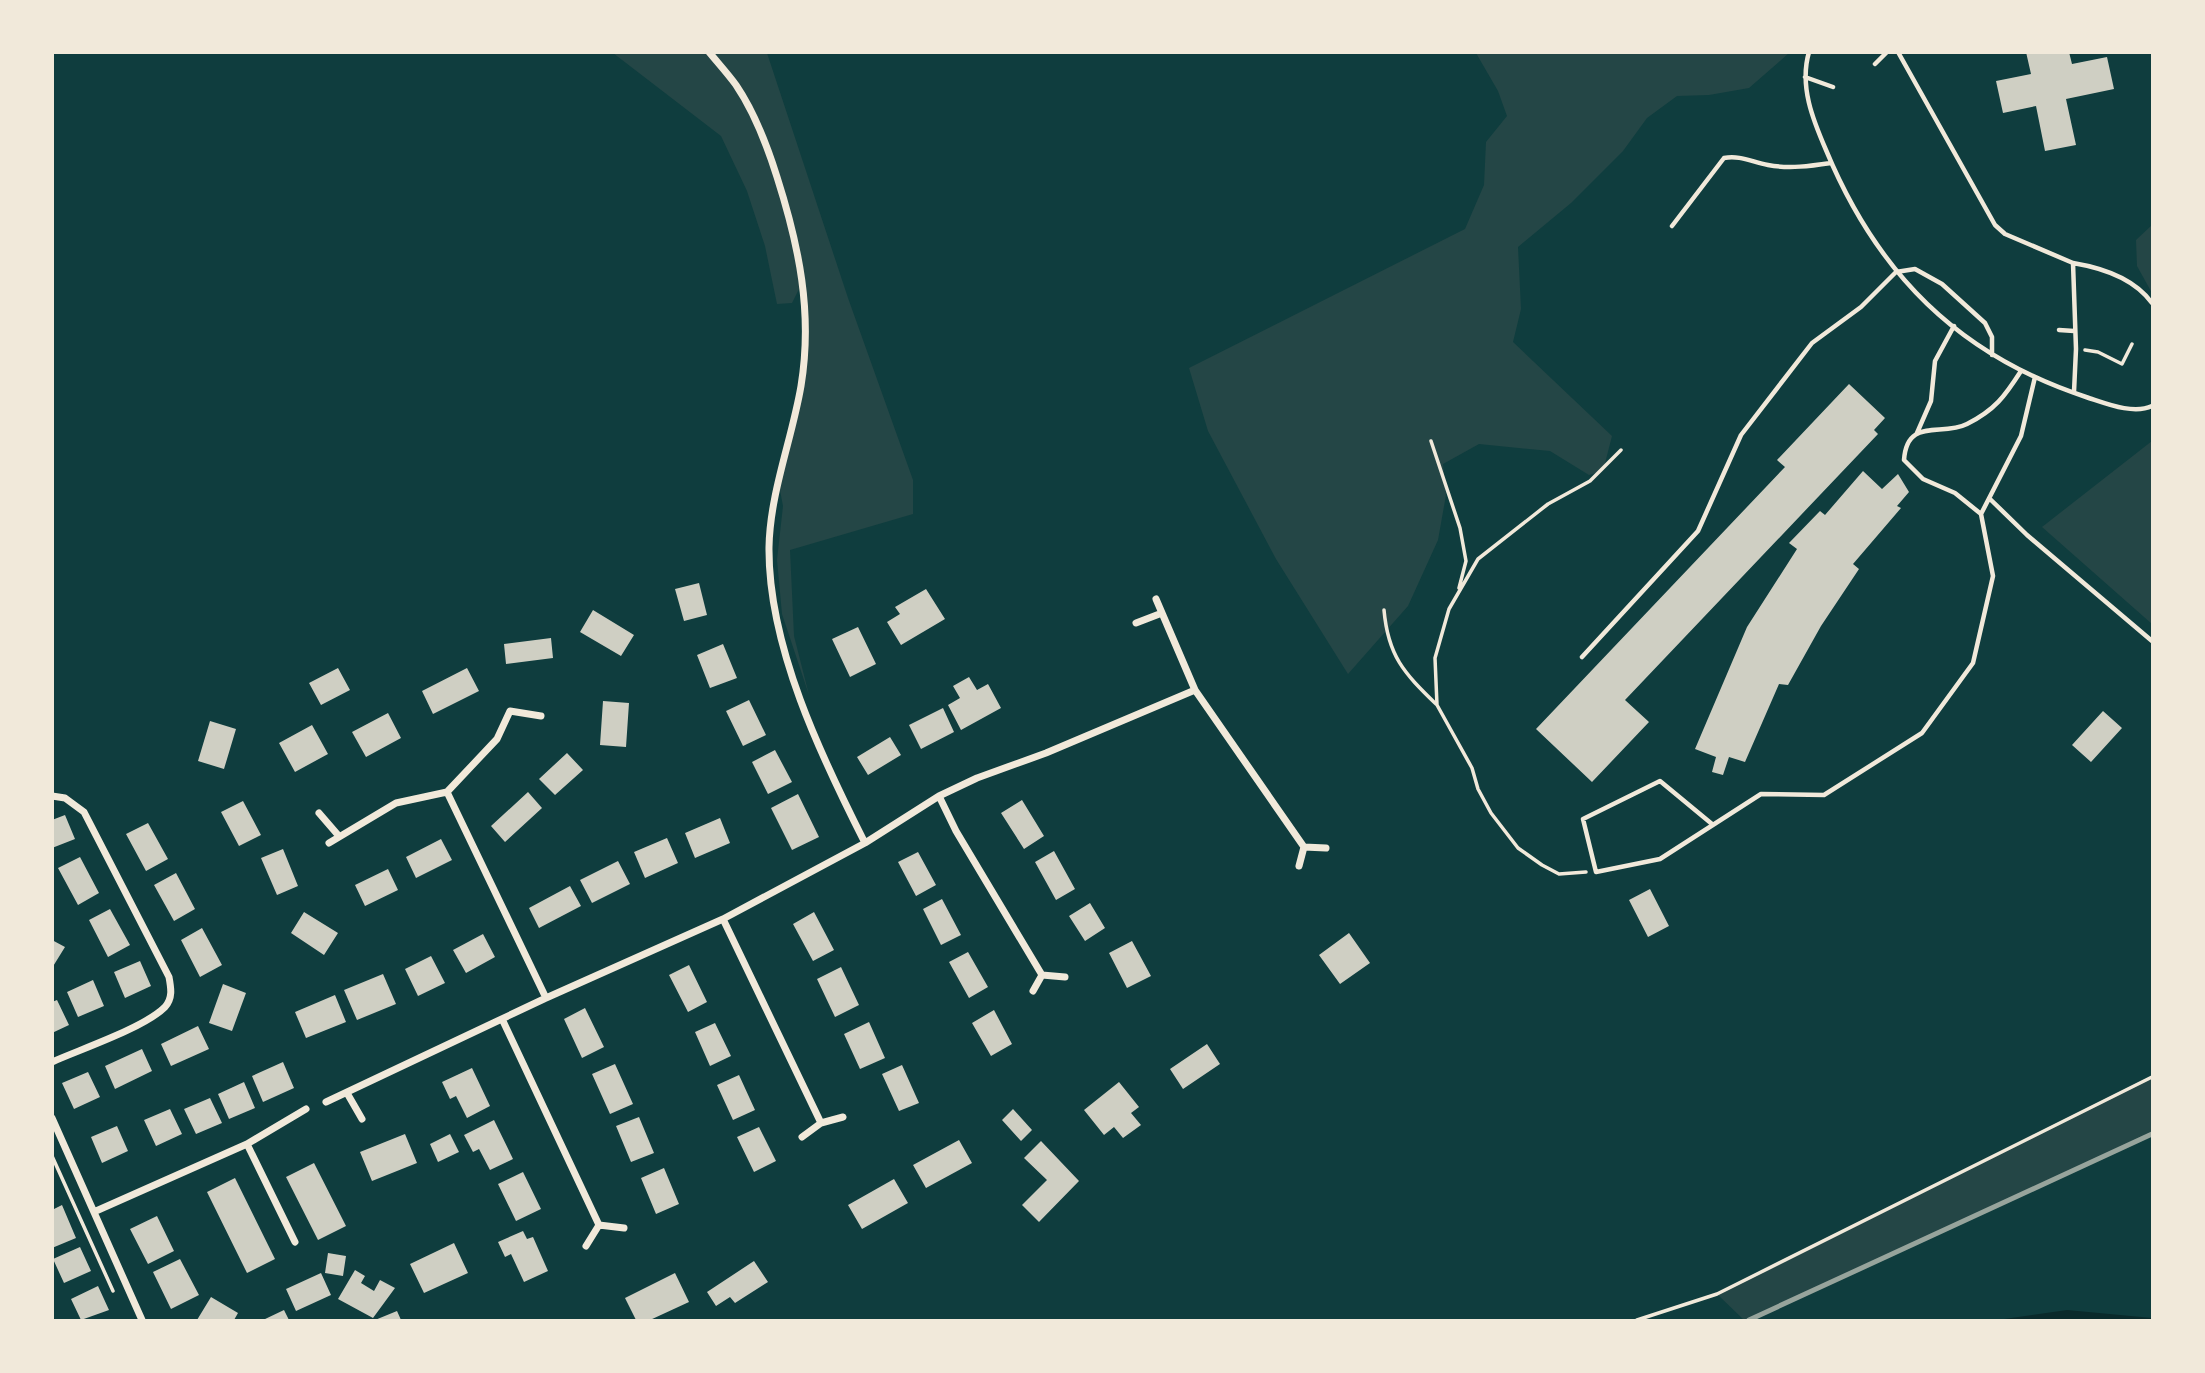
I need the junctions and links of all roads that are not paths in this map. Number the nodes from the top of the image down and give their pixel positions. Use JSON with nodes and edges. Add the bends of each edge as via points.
{"nodes":[{"id":1,"x":709,"y":52,"type":"edge"},
{"id":2,"x":1809,"y":52,"type":"edge"},
{"id":3,"x":1886,"y":52,"type":"edge"},
{"id":4,"x":1898,"y":52,"type":"edge"},
{"id":5,"x":1875,"y":64,"type":"dead end"},
{"id":6,"x":1805,"y":77,"type":"junction"},
{"id":7,"x":1833,"y":87,"type":"dead end"},
{"id":8,"x":1831,"y":163,"type":"junction"},
{"id":9,"x":1672,"y":226,"type":"dead end"},
{"id":10,"x":2073,"y":263,"type":"junction"},
{"id":11,"x":1896,"y":272,"type":"junction"},
{"id":12,"x":2152,"y":303,"type":"edge"},
{"id":13,"x":1954,"y":326,"type":"junction"},
{"id":14,"x":2059,"y":330,"type":"dead end"},
{"id":15,"x":2074,"y":331,"type":"junction"},
{"id":16,"x":1992,"y":355,"type":"junction"},
{"id":17,"x":2021,"y":371,"type":"junction"},
{"id":18,"x":2035,"y":377,"type":"junction"},
{"id":19,"x":2074,"y":393,"type":"junction"},
{"id":20,"x":2152,"y":406,"type":"edge"},
{"id":21,"x":1917,"y":433,"type":"junction"},
{"id":22,"x":1990,"y":499,"type":"junction"},
{"id":23,"x":1981,"y":514,"type":"junction"},
{"id":24,"x":1156,"y":599,"type":"dead end"},
{"id":25,"x":1162,"y":613,"type":"junction"},
{"id":26,"x":1136,"y":623,"type":"dead end"},
{"id":27,"x":2152,"y":641,"type":"edge"},
{"id":28,"x":1582,"y":657,"type":"dead end"},
{"id":29,"x":1195,"y":690,"type":"junction"},
{"id":30,"x":541,"y":716,"type":"dead end"},
{"id":31,"x":447,"y":792,"type":"junction"},
{"id":32,"x":52,"y":796,"type":"edge"},
{"id":33,"x":939,"y":796,"type":"junction"},
{"id":34,"x":319,"y":813,"type":"dead end"},
{"id":35,"x":1712,"y":824,"type":"junction"},
{"id":36,"x":338,"y":835,"type":"junction"},
{"id":37,"x":329,"y":843,"type":"dead end"},
{"id":38,"x":865,"y":843,"type":"junction"},
{"id":39,"x":1304,"y":847,"type":"junction"},
{"id":40,"x":1326,"y":848,"type":"dead end"},
{"id":41,"x":1300,"y":866,"type":"dead end"},
{"id":42,"x":723,"y":919,"type":"junction"},
{"id":43,"x":1042,"y":975,"type":"junction"},
{"id":44,"x":1065,"y":977,"type":"dead end"},
{"id":45,"x":1033,"y":991,"type":"dead end"},
{"id":46,"x":546,"y":998,"type":"junction"},
{"id":47,"x":503,"y":1021,"type":"junction"},
{"id":48,"x":52,"y":1062,"type":"edge"},
{"id":49,"x":347,"y":1093,"type":"junction"},
{"id":50,"x":326,"y":1102,"type":"dead end"},
{"id":51,"x":306,"y":1109,"type":"dead end"},
{"id":52,"x":843,"y":1117,"type":"dead end"},
{"id":53,"x":52,"y":1118,"type":"edge"},
{"id":54,"x":362,"y":1119,"type":"dead end"},
{"id":55,"x":821,"y":1123,"type":"junction"},
{"id":56,"x":802,"y":1137,"type":"dead end"},
{"id":57,"x":247,"y":1144,"type":"junction"},
{"id":58,"x":96,"y":1211,"type":"junction"},
{"id":59,"x":599,"y":1225,"type":"junction"},
{"id":60,"x":624,"y":1228,"type":"dead end"},
{"id":61,"x":295,"y":1242,"type":"dead end"},
{"id":62,"x":586,"y":1246,"type":"dead end"},
{"id":63,"x":142,"y":1321,"type":"edge"}],
"edges":[{"from":1,"to":38,"type":"street","via":[[736,85],[764,136],[794,229],[804,279],[804,365],[769,546],[775,613],[813,726]]},
{"from":2,"to":6,"type":"lane"},
{"from":3,"to":5,"type":"lane"},
{"from":4,"to":10,"type":"lane","via":[[1996,225],[2006,234]]},
{"from":6,"to":7,"type":"lane"},
{"from":6,"to":8,"type":"lane","via":[[1810,111]]},
{"from":8,"to":9,"type":"lane","via":[[1769,165],[1737,156],[1724,158]]},
{"from":8,"to":11,"type":"lane","via":[[1852,209]]},
{"from":10,"to":12,"type":"lane","via":[[2103,269],[2141,288]]},
{"from":10,"to":15,"type":"lane"},
{"from":11,"to":13,"type":"lane"},
{"from":11,"to":16,"type":"lane","via":[[1915,269],[1950,291],[1985,323],[1992,337]]},
{"from":11,"to":28,"type":"lane","via":[[1861,307],[1812,344],[1741,435],[1698,531]]},
{"from":13,"to":16,"type":"lane"},
{"from":13,"to":21,"type":"lane","via":[[1935,361],[1931,401]]},
{"from":14,"to":15,"type":"lane"},
{"from":15,"to":19,"type":"lane"},
{"from":16,"to":17,"type":"lane"},
{"from":17,"to":18,"type":"lane"},
{"from":17,"to":21,"type":"lane","via":[[2000,403],[1964,426]]},
{"from":18,"to":19,"type":"lane"},
{"from":18,"to":22,"type":"lane","via":[[2021,436]]},
{"from":19,"to":20,"type":"lane","via":[[2118,407]]},
{"from":21,"to":23,"type":"lane","via":[[1905,446],[1904,460],[1923,479],[1955,494]]},
{"from":22,"to":23,"type":"lane"},
{"from":22,"to":27,"type":"lane"},
{"from":23,"to":35,"type":"lane","via":[[1993,576],[1973,663],[1922,733],[1824,795],[1762,794]]},
{"from":24,"to":25,"type":"street"},
{"from":25,"to":26,"type":"street"},
{"from":25,"to":29,"type":"street"},
{"from":29,"to":33,"type":"street"},
{"from":29,"to":39,"type":"street"},
{"from":30,"to":31,"type":"street","via":[[510,711],[497,739]]},
{"from":31,"to":36,"type":"street","via":[[396,803]]},
{"from":31,"to":46,"type":"street"},
{"from":32,"to":48,"type":"street","via":[[65,798],[84,812],[169,976],[172,993],[166,1006],[147,1020]]},
{"from":33,"to":38,"type":"street"},
{"from":33,"to":43,"type":"street"},
{"from":34,"to":36,"type":"street"},
{"from":35,"to":35,"type":"lane","via":[[1660,781],[1583,819],[1596,872],[1660,859]]},
{"from":36,"to":37,"type":"street"},
{"from":38,"to":42,"type":"street"},
{"from":39,"to":40,"type":"street"},
{"from":39,"to":41,"type":"street"},
{"from":42,"to":46,"type":"street"},
{"from":42,"to":55,"type":"street"},
{"from":43,"to":44,"type":"street"},
{"from":43,"to":45,"type":"street"},
{"from":46,"to":47,"type":"street"},
{"from":47,"to":49,"type":"street"},
{"from":47,"to":59,"type":"street"},
{"from":49,"to":50,"type":"street"},
{"from":49,"to":54,"type":"street"},
{"from":51,"to":57,"type":"street"},
{"from":52,"to":55,"type":"street"},
{"from":53,"to":58,"type":"street"},
{"from":55,"to":56,"type":"street"},
{"from":57,"to":58,"type":"street"},
{"from":57,"to":61,"type":"street"},
{"from":58,"to":63,"type":"street"},
{"from":59,"to":60,"type":"street"},
{"from":59,"to":62,"type":"street"}]}
